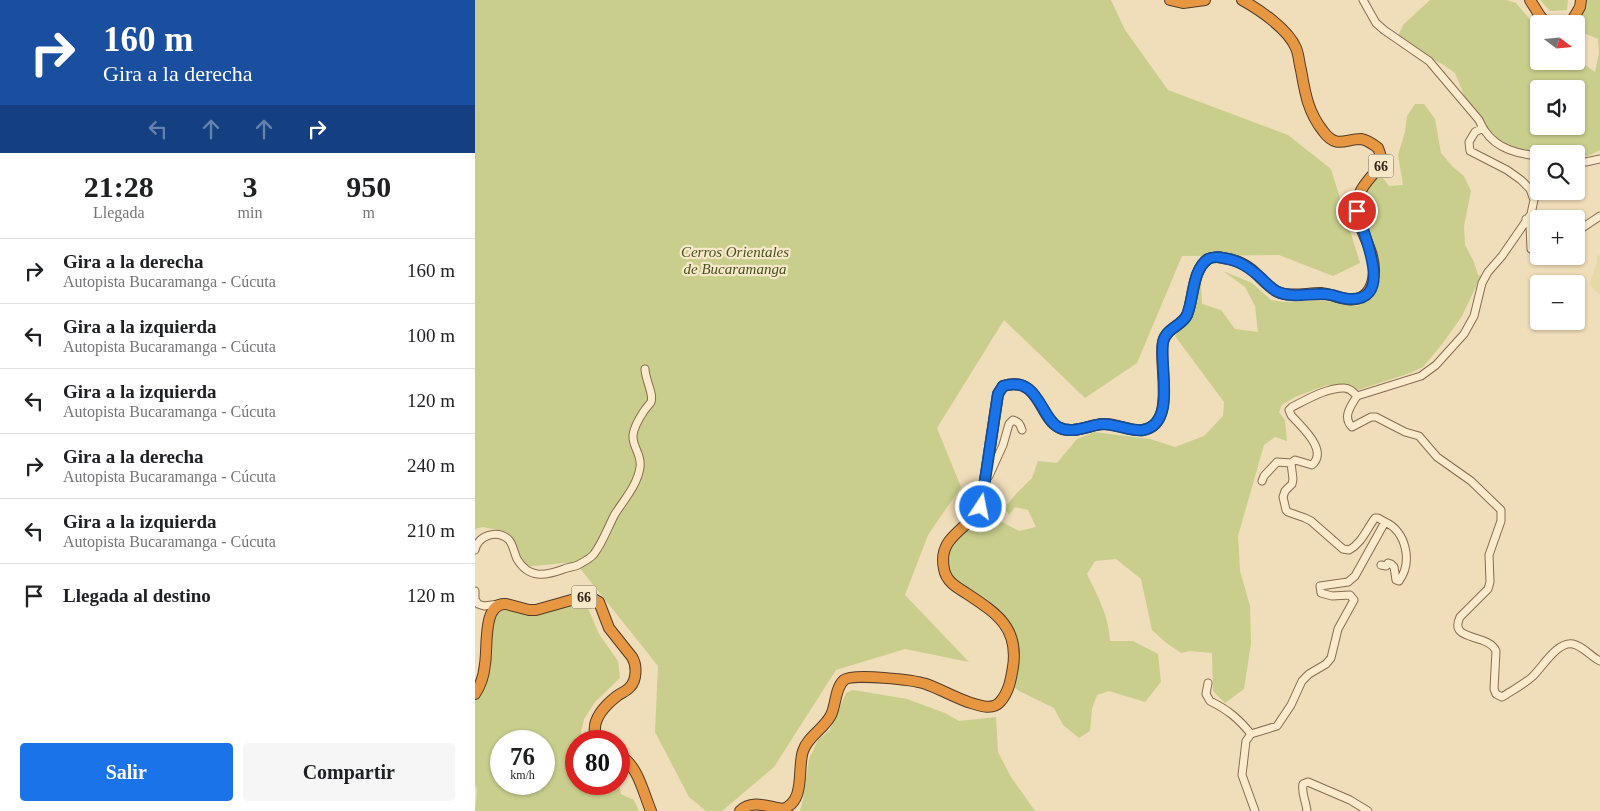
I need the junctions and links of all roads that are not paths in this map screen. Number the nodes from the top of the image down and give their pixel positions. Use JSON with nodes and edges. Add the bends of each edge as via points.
{"nodes":[{"id":1,"x":1170,"y":0,"type":"edge"},
{"id":2,"x":1205,"y":0,"type":"edge"},
{"id":3,"x":1242,"y":0,"type":"edge"},
{"id":4,"x":1363,"y":0,"type":"edge"},
{"id":5,"x":1530,"y":0,"type":"edge"},
{"id":6,"x":1581,"y":0,"type":"edge"},
{"id":7,"x":1539,"y":15,"type":"edge"},
{"id":8,"x":1575,"y":15,"type":"edge"},
{"id":9,"x":1483,"y":128,"type":"junction"},
{"id":10,"x":1530,"y":154,"type":"edge"},
{"id":11,"x":1600,"y":159,"type":"edge"},
{"id":12,"x":1585,"y":162,"type":"edge"},
{"id":13,"x":1600,"y":216,"type":"edge"},
{"id":14,"x":1526,"y":219,"type":"junction"},
{"id":15,"x":1530,"y":225,"type":"edge"},
{"id":16,"x":1585,"y":226,"type":"edge"},
{"id":17,"x":645,"y":369,"type":"dead end"},
{"id":18,"x":1357,"y":396,"type":"junction"},
{"id":19,"x":1022,"y":430,"type":"dead end"},
{"id":20,"x":1291,"y":463,"type":"junction"},
{"id":21,"x":1262,"y":481,"type":"dead end"},
{"id":22,"x":985,"y":483,"type":"junction"},
{"id":23,"x":1385,"y":522,"type":"junction"},
{"id":24,"x":475,"y":550,"type":"edge"},
{"id":25,"x":1381,"y":565,"type":"dead end"},
{"id":26,"x":475,"y":590,"type":"edge"},
{"id":27,"x":499,"y":604,"type":"junction"},
{"id":28,"x":1600,"y":661,"type":"edge"},
{"id":29,"x":1208,"y":683,"type":"dead end"},
{"id":30,"x":475,"y":694,"type":"edge"},
{"id":31,"x":594,"y":730,"type":"edge"},
{"id":32,"x":1251,"y":734,"type":"junction"},
{"id":33,"x":630,"y":763,"type":"edge"},
{"id":34,"x":651,"y":811,"type":"edge"},
{"id":35,"x":740,"y":811,"type":"edge"},
{"id":36,"x":1255,"y":811,"type":"edge"},
{"id":37,"x":1307,"y":811,"type":"edge"},
{"id":38,"x":1368,"y":811,"type":"edge"}],
"edges":[{"from":1,"to":2,"type":"highway","via":[[1183,3]]},
{"from":3,"to":22,"type":"highway","number":"66","via":[[1275,22],[1290,37],[1299,56],[1307,103],[1327,136],[1338,142],[1367,140],[1378,148],[1380,167],[1363,185],[1357,205],[1374,269],[1368,292],[1353,300],[1323,294],[1285,294],[1274,290],[1238,261],[1219,257],[1209,259],[1195,279],[1186,317],[1163,339],[1163,403],[1159,421],[1142,430],[1111,424],[1060,428],[1028,389],[1019,385],[1003,386],[998,394]]},
{"from":4,"to":9,"type":"street","via":[[1380,26],[1429,61]]},
{"from":5,"to":7,"type":"highway"},
{"from":6,"to":8,"type":"highway"},
{"from":9,"to":10,"type":"street","via":[[1499,145]]},
{"from":9,"to":14,"type":"street","via":[[1475,132],[1469,142],[1470,151],[1507,170],[1531,189],[1534,206]]},
{"from":11,"to":12,"type":"street"},
{"from":13,"to":16,"type":"street"},
{"from":14,"to":15,"type":"street"},
{"from":14,"to":18,"type":"street","via":[[1488,272],[1474,316],[1464,334],[1436,366],[1421,376]]},
{"from":17,"to":24,"type":"street","via":[[645,378],[652,393],[633,436],[641,457],[639,473],[593,556],[555,573],[539,574],[525,570],[507,538],[483,537]]},
{"from":18,"to":20,"type":"street","via":[[1345,388],[1323,392],[1289,410],[1313,441],[1318,455],[1312,465],[1295,460]]},
{"from":18,"to":28,"type":"street","via":[[1347,416],[1352,427],[1376,417],[1419,436],[1437,457],[1471,481],[1501,510],[1501,521],[1489,555],[1488,589],[1458,622],[1463,634],[1487,641],[1496,651],[1496,694],[1502,697],[1531,678],[1558,648],[1565,645],[1573,644]]},
{"from":19,"to":22,"type":"street","via":[[1020,424],[1013,420],[1009,424]]},
{"from":20,"to":21,"type":"street","via":[[1277,462]]},
{"from":20,"to":23,"type":"street","via":[[1293,480],[1283,497],[1286,510],[1311,521],[1343,549],[1356,546],[1375,518]]},
{"from":22,"to":35,"type":"highway","number":"66","via":[[981,507],[951,537],[943,561],[950,582],[981,603],[1009,629],[1014,644],[1014,661],[1005,696],[999,704],[981,706],[926,684],[891,678],[847,678],[839,687],[830,716],[803,751],[798,790],[792,804],[783,809],[752,803]]},
{"from":23,"to":25,"type":"street","via":[[1403,540],[1406,563],[1399,581],[1391,564]]},
{"from":23,"to":32,"type":"street","via":[[1355,576],[1348,582],[1320,586],[1321,593],[1350,596],[1354,600],[1337,629],[1331,658],[1302,681],[1277,726]]},
{"from":26,"to":27,"type":"street","via":[[478,604]]},
{"from":27,"to":30,"type":"highway","via":[[490,616],[485,665]]},
{"from":27,"to":31,"type":"highway","number":"66","via":[[529,610],[582,597],[599,602],[609,628],[635,662],[635,673],[631,686],[599,714]]},
{"from":29,"to":32,"type":"street","via":[[1206,694],[1209,701],[1238,718]]},
{"from":32,"to":36,"type":"street","via":[[1245,741],[1242,775]]},
{"from":33,"to":34,"type":"highway"},
{"from":37,"to":38,"type":"street","via":[[1302,790],[1303,784],[1308,782]]}]}
